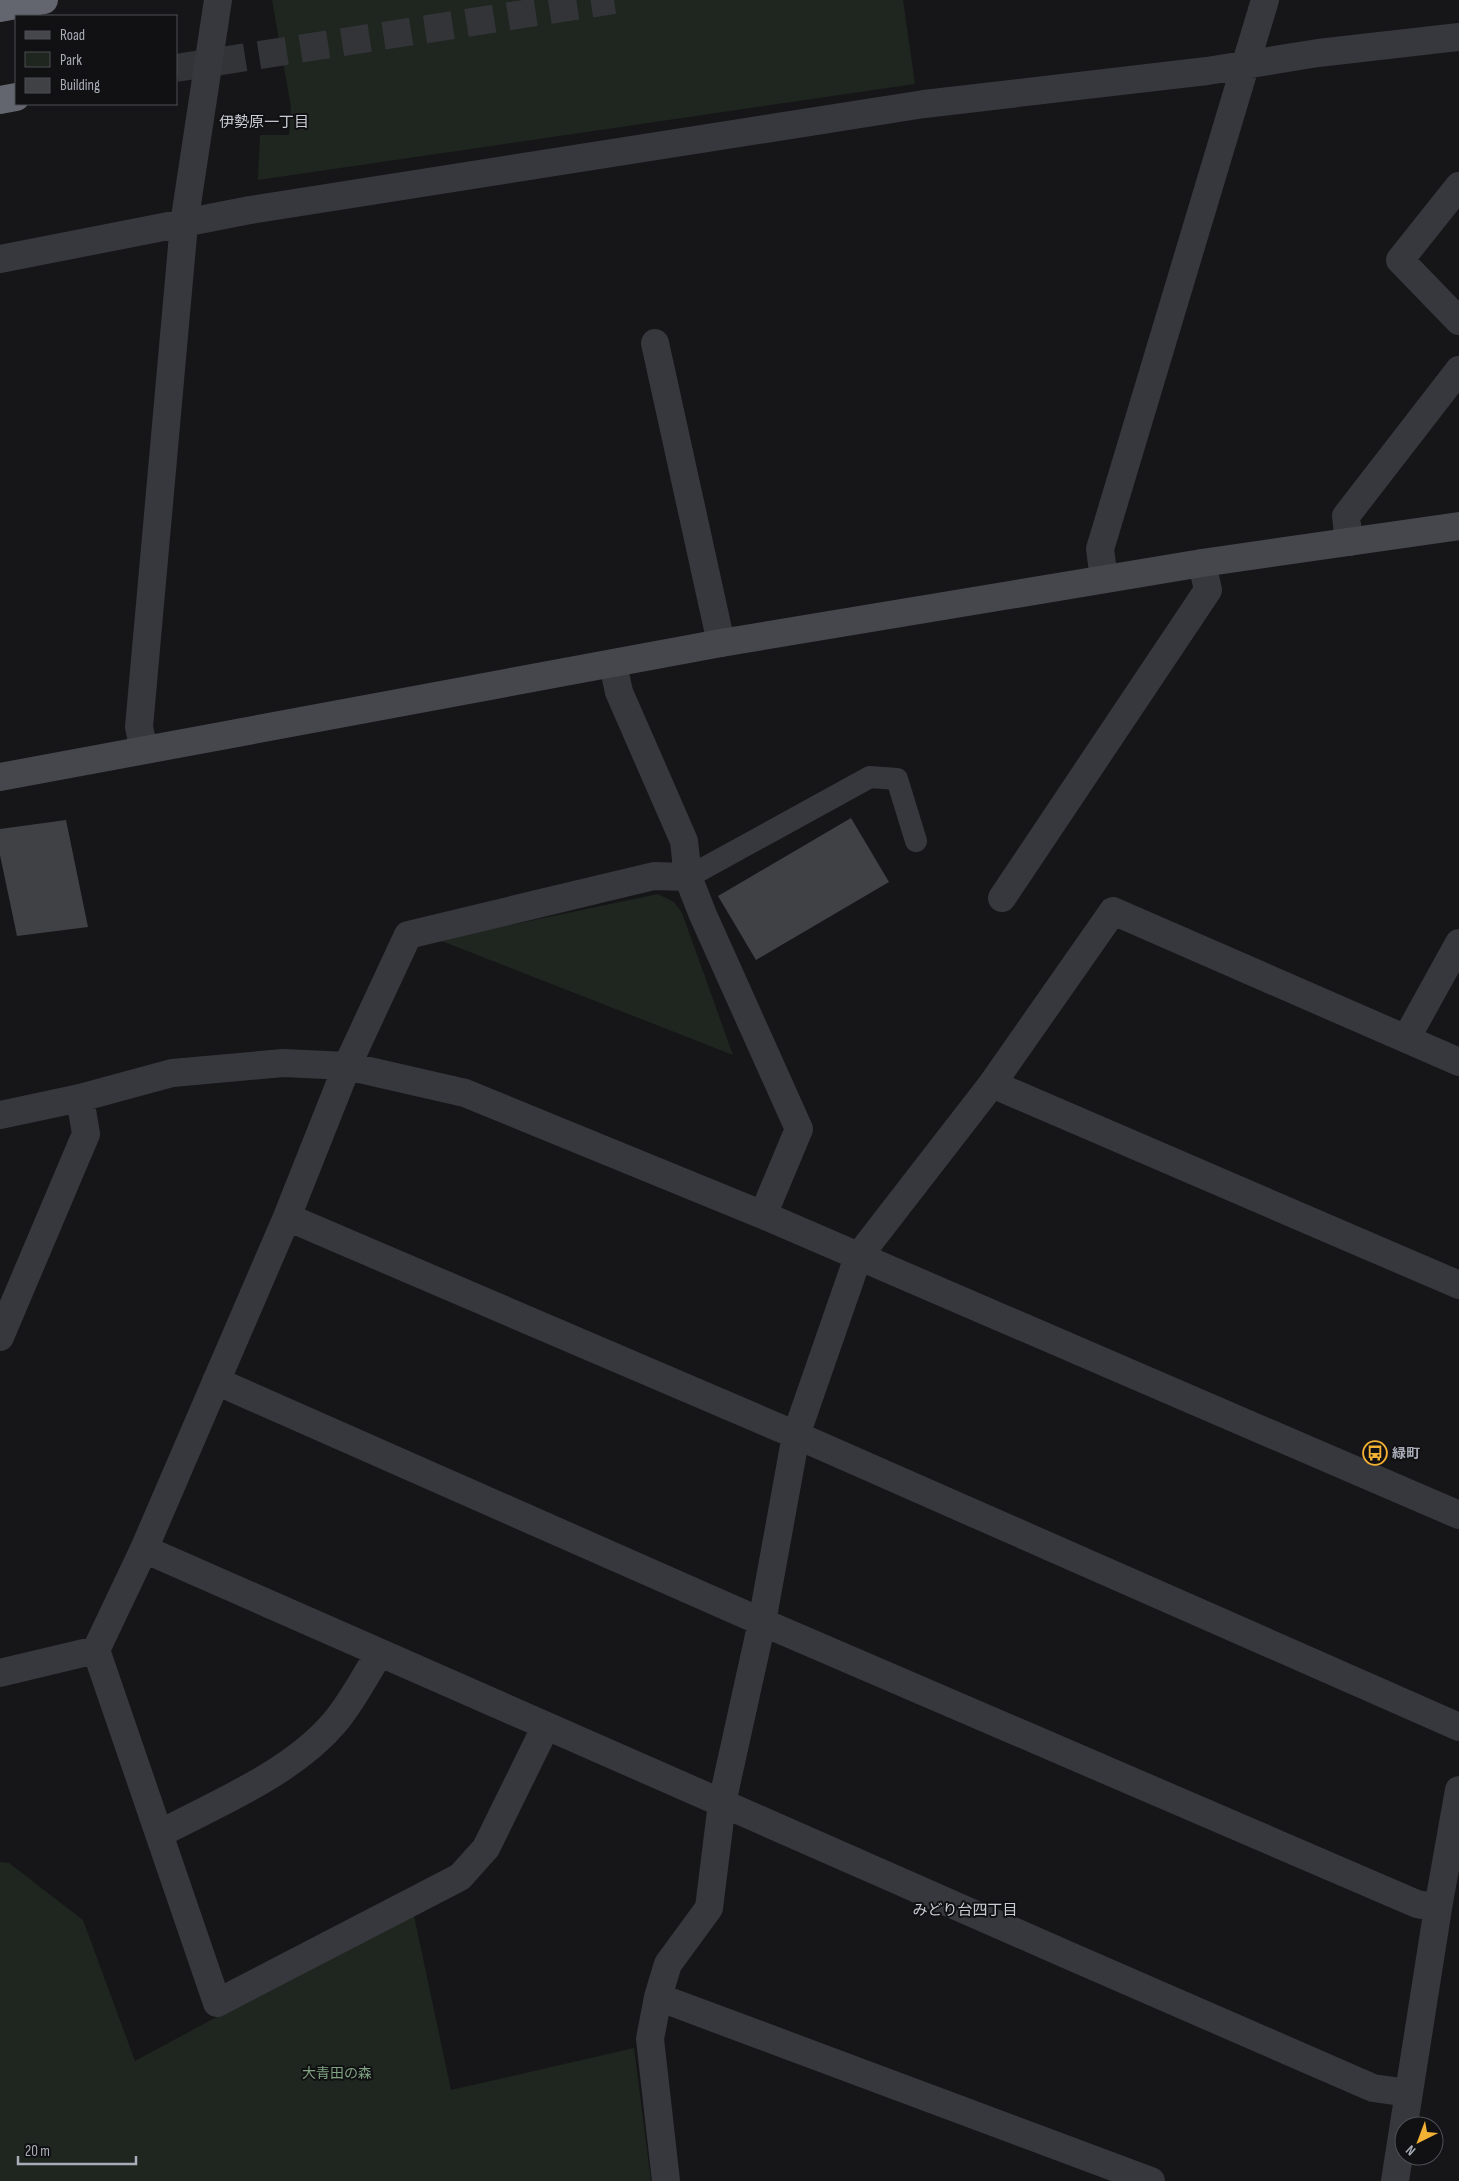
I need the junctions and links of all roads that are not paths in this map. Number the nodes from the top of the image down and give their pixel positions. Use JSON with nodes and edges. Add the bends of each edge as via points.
{"nodes":[{"id":1,"x":44,"y":0,"type":"edge"},
{"id":2,"x":218,"y":0,"type":"edge"},
{"id":3,"x":1265,"y":0,"type":"edge"},
{"id":4,"x":0,"y":8,"type":"edge"},
{"id":5,"x":1459,"y":37,"type":"edge"},
{"id":6,"x":1244,"y":66,"type":"junction"},
{"id":7,"x":15,"y":97,"type":"edge"},
{"id":8,"x":0,"y":100,"type":"edge"},
{"id":9,"x":1459,"y":186,"type":"edge"},
{"id":10,"x":184,"y":224,"type":"junction"},
{"id":11,"x":0,"y":258,"type":"edge"},
{"id":12,"x":1459,"y":321,"type":"edge"},
{"id":13,"x":655,"y":343,"type":"dead end"},
{"id":14,"x":1459,"y":370,"type":"edge"},
{"id":15,"x":1459,"y":526,"type":"edge"},
{"id":16,"x":1349,"y":542,"type":"junction"},
{"id":17,"x":1202,"y":563,"type":"junction"},
{"id":18,"x":1104,"y":579,"type":"junction"},
{"id":19,"x":721,"y":643,"type":"junction"},
{"id":20,"x":612,"y":664,"type":"junction"},
{"id":21,"x":144,"y":750,"type":"junction"},
{"id":22,"x":0,"y":777,"type":"edge"},
{"id":23,"x":916,"y":841,"type":"dead end"},
{"id":24,"x":688,"y":878,"type":"junction"},
{"id":25,"x":1002,"y":898,"type":"dead end"},
{"id":26,"x":1459,"y":943,"type":"edge"},
{"id":27,"x":1406,"y":1039,"type":"junction"},
{"id":28,"x":1459,"y":1062,"type":"edge"},
{"id":29,"x":347,"y":1066,"type":"junction"},
{"id":30,"x":992,"y":1084,"type":"junction"},
{"id":31,"x":80,"y":1098,"type":"junction"},
{"id":32,"x":0,"y":1115,"type":"edge"},
{"id":33,"x":763,"y":1216,"type":"junction"},
{"id":34,"x":287,"y":1217,"type":"junction"},
{"id":35,"x":858,"y":1257,"type":"junction"},
{"id":36,"x":1459,"y":1285,"type":"edge"},
{"id":37,"x":0,"y":1337,"type":"edge"},
{"id":38,"x":216,"y":1381,"type":"junction"},
{"id":39,"x":796,"y":1434,"type":"junction"},
{"id":40,"x":1459,"y":1515,"type":"edge"},
{"id":41,"x":144,"y":1549,"type":"junction"},
{"id":42,"x":762,"y":1622,"type":"junction"},
{"id":43,"x":96,"y":1650,"type":"junction"},
{"id":44,"x":379,"y":1654,"type":"junction"},
{"id":45,"x":0,"y":1673,"type":"edge"},
{"id":46,"x":1459,"y":1727,"type":"edge"},
{"id":47,"x":545,"y":1728,"type":"junction"},
{"id":48,"x":1459,"y":1790,"type":"edge"},
{"id":49,"x":722,"y":1803,"type":"junction"},
{"id":50,"x":159,"y":1834,"type":"junction"},
{"id":51,"x":1438,"y":1908,"type":"junction"},
{"id":52,"x":658,"y":1997,"type":"junction"},
{"id":53,"x":1408,"y":2093,"type":"junction"},
{"id":54,"x":666,"y":2181,"type":"edge"},
{"id":55,"x":1152,"y":2181,"type":"edge"},
{"id":56,"x":1395,"y":2181,"type":"edge"}],
"edges":[{"from":1,"to":4,"type":"highway"},
{"from":2,"to":10,"type":"street"},
{"from":3,"to":6,"type":"street"},
{"from":5,"to":6,"type":"street","via":[[1318,53]]},
{"from":6,"to":10,"type":"street","via":[[924,104],[260,209]]},
{"from":6,"to":18,"type":"street","via":[[1100,549]]},
{"from":7,"to":8,"type":"highway"},
{"from":9,"to":12,"type":"street","via":[[1400,260]]},
{"from":10,"to":11,"type":"street"},
{"from":10,"to":21,"type":"street","via":[[139,727]]},
{"from":13,"to":19,"type":"street"},
{"from":14,"to":16,"type":"street","via":[[1346,516]]},
{"from":15,"to":16,"type":"street"},
{"from":16,"to":17,"type":"street"},
{"from":17,"to":18,"type":"street"},
{"from":17,"to":25,"type":"street","via":[[1208,590]]},
{"from":18,"to":19,"type":"street"},
{"from":19,"to":20,"type":"street"},
{"from":20,"to":21,"type":"street"},
{"from":20,"to":24,"type":"street","via":[[619,692],[684,841]]},
{"from":21,"to":22,"type":"street"},
{"from":23,"to":24,"type":"lane","via":[[898,779],[870,777]]},
{"from":24,"to":29,"type":"street","via":[[654,876],[408,935]]},
{"from":24,"to":33,"type":"street","via":[[799,1128]]},
{"from":26,"to":27,"type":"street"},
{"from":27,"to":28,"type":"street"},
{"from":27,"to":30,"type":"street","via":[[1113,911]]},
{"from":29,"to":31,"type":"street","via":[[282,1063],[172,1073]]},
{"from":29,"to":33,"type":"street","via":[[465,1093]]},
{"from":29,"to":34,"type":"street"},
{"from":30,"to":35,"type":"street"},
{"from":30,"to":36,"type":"street"},
{"from":31,"to":32,"type":"street"},
{"from":31,"to":37,"type":"street","via":[[86,1134]]},
{"from":33,"to":35,"type":"street"},
{"from":34,"to":38,"type":"street"},
{"from":34,"to":39,"type":"street"},
{"from":35,"to":39,"type":"street"},
{"from":35,"to":40,"type":"street"},
{"from":38,"to":41,"type":"street"},
{"from":38,"to":42,"type":"street"},
{"from":39,"to":42,"type":"street"},
{"from":39,"to":46,"type":"street"},
{"from":41,"to":43,"type":"street"},
{"from":41,"to":44,"type":"street"},
{"from":42,"to":49,"type":"street"},
{"from":42,"to":51,"type":"street","via":[[1417,1904]]},
{"from":43,"to":45,"type":"street"},
{"from":43,"to":50,"type":"street"},
{"from":44,"to":47,"type":"street"},
{"from":44,"to":50,"type":"street","via":[[336,1721],[311,1746],[280,1769]]},
{"from":47,"to":49,"type":"street"},
{"from":47,"to":50,"type":"street","via":[[486,1848],[460,1877],[217,2003]]},
{"from":48,"to":51,"type":"street"},
{"from":49,"to":52,"type":"street","via":[[709,1908],[668,1964]]},
{"from":49,"to":53,"type":"street","via":[[1373,2088]]},
{"from":51,"to":53,"type":"street"},
{"from":52,"to":54,"type":"street","via":[[650,2039]]},
{"from":52,"to":55,"type":"street"},
{"from":53,"to":56,"type":"street"}]}
